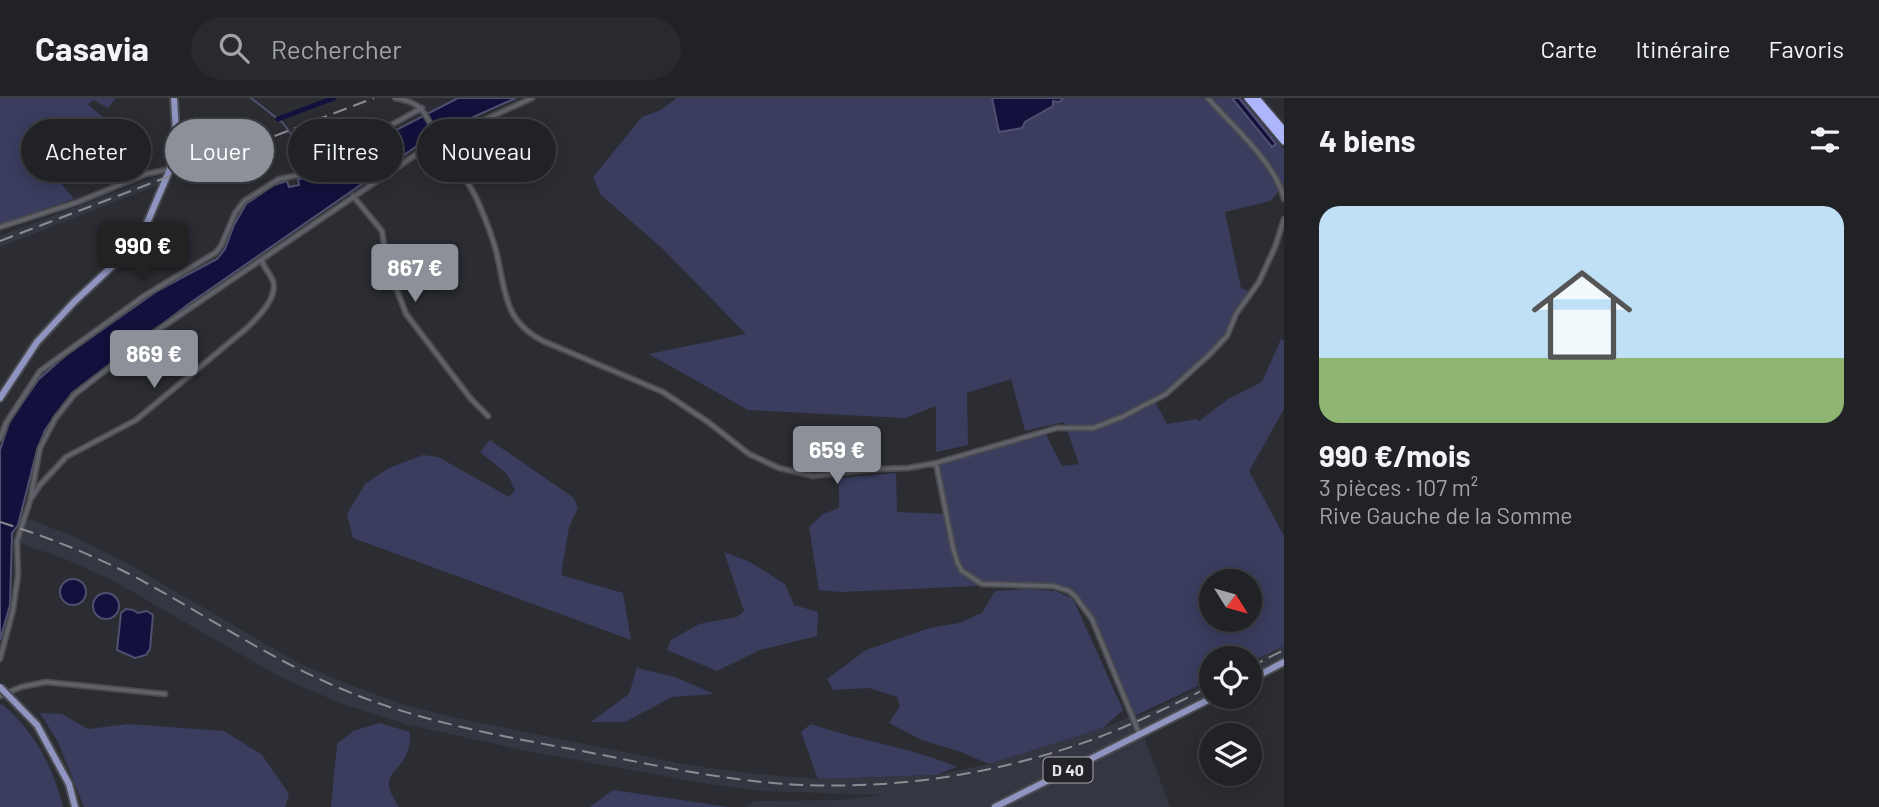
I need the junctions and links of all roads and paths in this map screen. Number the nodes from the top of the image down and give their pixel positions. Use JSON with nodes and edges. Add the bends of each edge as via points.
{"nodes":[{"id":1,"x":174,"y":98,"type":"edge"},
{"id":2,"x":395,"y":98,"type":"edge"},
{"id":3,"x":532,"y":98,"type":"edge"},
{"id":4,"x":1208,"y":98,"type":"edge"},
{"id":5,"x":1248,"y":98,"type":"edge"},
{"id":6,"x":1256,"y":98,"type":"edge"},
{"id":7,"x":423,"y":109,"type":"junction"},
{"id":8,"x":175,"y":119,"type":"edge"},
{"id":9,"x":428,"y":119,"type":"edge"},
{"id":10,"x":484,"y":119,"type":"edge"},
{"id":11,"x":1284,"y":131,"type":"edge"},
{"id":12,"x":1284,"y":141,"type":"edge"},
{"id":13,"x":417,"y":154,"type":"edge"},
{"id":14,"x":165,"y":170,"type":"edge"},
{"id":15,"x":165,"y":182,"type":"edge"},
{"id":16,"x":468,"y":182,"type":"edge"},
{"id":17,"x":353,"y":196,"type":"junction"},
{"id":18,"x":1284,"y":199,"type":"edge"},
{"id":19,"x":1284,"y":219,"type":"edge"},
{"id":20,"x":0,"y":227,"type":"edge"},
{"id":21,"x":261,"y":261,"type":"junction"},
{"id":22,"x":0,"y":398,"type":"edge"},
{"id":23,"x":488,"y":416,"type":"dead end"},
{"id":24,"x":0,"y":439,"type":"edge"},
{"id":25,"x":936,"y":463,"type":"junction"},
{"id":26,"x":30,"y":501,"type":"junction"},
{"id":27,"x":0,"y":659,"type":"edge"},
{"id":28,"x":1284,"y":662,"type":"edge"},
{"id":29,"x":1262,"y":674,"type":"edge"},
{"id":30,"x":0,"y":687,"type":"edge"},
{"id":31,"x":165,"y":694,"type":"dead end"},
{"id":32,"x":0,"y":695,"type":"edge"},
{"id":33,"x":1199,"y":704,"type":"edge"},
{"id":34,"x":1140,"y":734,"type":"junction"},
{"id":35,"x":75,"y":807,"type":"edge"},
{"id":36,"x":995,"y":807,"type":"edge"}],
"edges":[{"from":1,"to":8,"type":"main road"},
{"from":2,"to":7,"type":"street"},
{"from":3,"to":10,"type":"street"},
{"from":4,"to":18,"type":"street","via":[[1267,165]]},
{"from":5,"to":12,"type":"highway"},
{"from":6,"to":11,"type":"highway"},
{"from":7,"to":9,"type":"street"},
{"from":7,"to":24,"type":"street","via":[[351,147],[322,169],[279,179],[244,201],[215,253],[144,296],[40,371]]},
{"from":13,"to":17,"type":"street"},
{"from":14,"to":20,"type":"street"},
{"from":15,"to":22,"type":"main road","via":[[137,243],[65,310],[37,342]]},
{"from":16,"to":25,"type":"street","via":[[498,258],[506,302],[513,316],[536,338],[656,389],[749,454],[789,471],[826,475]]},
{"from":17,"to":21,"type":"street"},
{"from":17,"to":23,"type":"street","via":[[382,231],[387,264],[406,314]]},
{"from":19,"to":25,"type":"street","via":[[1259,282],[1227,336],[1166,394],[1093,428],[1057,428]]},
{"from":21,"to":26,"type":"street","via":[[152,334],[74,395],[43,440]]},
{"from":21,"to":26,"type":"street","via":[[274,282],[262,313],[136,420],[66,457]]},
{"from":25,"to":34,"type":"street","via":[[962,571],[982,583],[1054,586],[1075,596],[1092,620]]},
{"from":26,"to":27,"type":"street","via":[[17,541],[13,610]]},
{"from":28,"to":29,"type":"main road"},
{"from":30,"to":35,"type":"main road","bridge":true,"via":[[37,725],[69,784]]},
{"from":31,"to":32,"type":"street","via":[[46,682]]},
{"from":33,"to":34,"type":"main road","number":"D 40"},
{"from":34,"to":36,"type":"main road","number":"D 40"}]}
